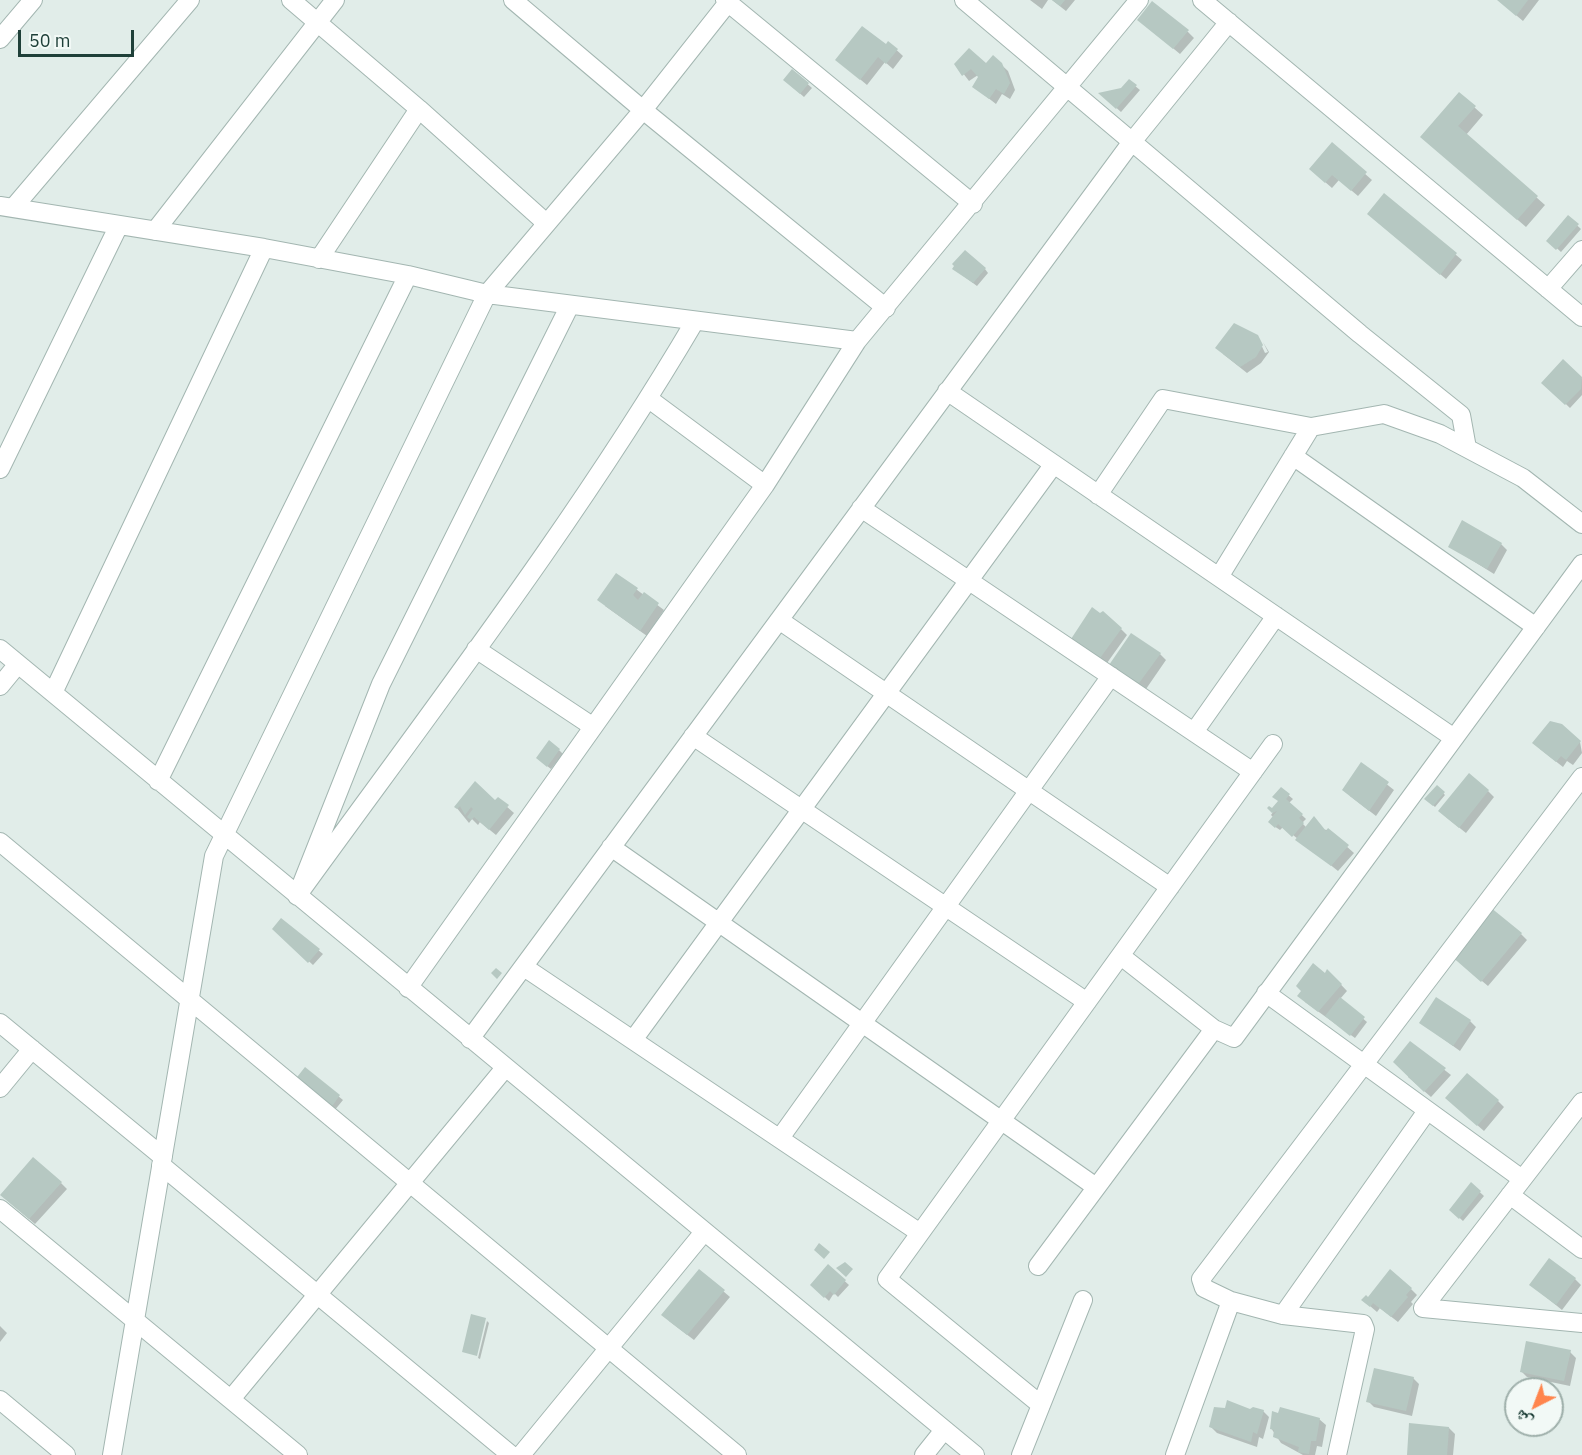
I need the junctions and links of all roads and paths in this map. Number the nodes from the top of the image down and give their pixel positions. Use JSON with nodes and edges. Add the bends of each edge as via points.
{"nodes":[{"id":1,"x":33,"y":0,"type":"edge"},
{"id":2,"x":190,"y":0,"type":"edge"},
{"id":3,"x":291,"y":0,"type":"edge"},
{"id":4,"x":335,"y":0,"type":"edge"},
{"id":5,"x":513,"y":0,"type":"edge"},
{"id":6,"x":964,"y":0,"type":"edge"},
{"id":7,"x":1139,"y":0,"type":"edge"},
{"id":8,"x":727,"y":1,"type":"edge"},
{"id":9,"x":1213,"y":3,"type":"edge"},
{"id":10,"x":317,"y":22,"type":"junction"},
{"id":11,"x":1229,"y":22,"type":"junction"},
{"id":12,"x":0,"y":39,"type":"edge"},
{"id":13,"x":1066,"y":88,"type":"junction"},
{"id":14,"x":419,"y":109,"type":"junction"},
{"id":15,"x":643,"y":110,"type":"junction"},
{"id":16,"x":1131,"y":143,"type":"junction"},
{"id":17,"x":973,"y":204,"type":"junction"},
{"id":18,"x":6,"y":207,"type":"edge"},
{"id":19,"x":545,"y":222,"type":"junction"},
{"id":20,"x":119,"y":225,"type":"junction"},
{"id":21,"x":155,"y":231,"type":"junction"},
{"id":22,"x":264,"y":249,"type":"junction"},
{"id":23,"x":1582,"y":250,"type":"edge"},
{"id":24,"x":320,"y":259,"type":"junction"},
{"id":25,"x":408,"y":275,"type":"junction"},
{"id":26,"x":1548,"y":289,"type":"junction"},
{"id":27,"x":487,"y":294,"type":"junction"},
{"id":28,"x":570,"y":305,"type":"junction"},
{"id":29,"x":886,"y":308,"type":"junction"},
{"id":30,"x":1582,"y":317,"type":"edge"},
{"id":31,"x":695,"y":321,"type":"junction"},
{"id":32,"x":857,"y":341,"type":"junction"},
{"id":33,"x":947,"y":391,"type":"junction"},
{"id":34,"x":649,"y":399,"type":"junction"},
{"id":35,"x":1311,"y":427,"type":"junction"},
{"id":36,"x":1467,"y":448,"type":"junction"},
{"id":37,"x":1293,"y":456,"type":"junction"},
{"id":38,"x":1054,"y":464,"type":"junction"},
{"id":39,"x":0,"y":469,"type":"edge"},
{"id":40,"x":765,"y":485,"type":"junction"},
{"id":41,"x":1098,"y":495,"type":"junction"},
{"id":42,"x":861,"y":508,"type":"junction"},
{"id":43,"x":1582,"y":524,"type":"edge"},
{"id":44,"x":1582,"y":564,"type":"edge"},
{"id":45,"x":1219,"y":577,"type":"junction"},
{"id":46,"x":969,"y":581,"type":"junction"},
{"id":47,"x":1276,"y":616,"type":"junction"},
{"id":48,"x":779,"y":620,"type":"junction"},
{"id":49,"x":1536,"y":627,"type":"junction"},
{"id":50,"x":0,"y":649,"type":"edge"},
{"id":51,"x":476,"y":649,"type":"junction"},
{"id":52,"x":18,"y":664,"type":"junction"},
{"id":53,"x":1111,"y":676,"type":"junction"},
{"id":54,"x":0,"y":686,"type":"edge"},
{"id":55,"x":52,"y":693,"type":"junction"},
{"id":56,"x":887,"y":693,"type":"junction"},
{"id":57,"x":592,"y":726,"type":"junction"},
{"id":58,"x":1194,"y":732,"type":"junction"},
{"id":59,"x":693,"y":736,"type":"junction"},
{"id":60,"x":1454,"y":738,"type":"junction"},
{"id":61,"x":1273,"y":744,"type":"dead end"},
{"id":62,"x":1253,"y":772,"type":"junction"},
{"id":63,"x":1582,"y":777,"type":"edge"},
{"id":64,"x":158,"y":781,"type":"junction"},
{"id":65,"x":1029,"y":790,"type":"junction"},
{"id":66,"x":802,"y":809,"type":"junction"},
{"id":67,"x":225,"y":836,"type":"junction"},
{"id":68,"x":0,"y":842,"type":"edge"},
{"id":69,"x":611,"y":847,"type":"junction"},
{"id":70,"x":1170,"y":887,"type":"junction"},
{"id":71,"x":297,"y":896,"type":"junction"},
{"id":72,"x":946,"y":906,"type":"junction"},
{"id":73,"x":719,"y":923,"type":"junction"},
{"id":74,"x":1121,"y":956,"type":"junction"},
{"id":75,"x":524,"y":967,"type":"junction"},
{"id":76,"x":408,"y":988,"type":"junction"},
{"id":77,"x":1266,"y":993,"type":"junction"},
{"id":78,"x":189,"y":1001,"type":"junction"},
{"id":79,"x":1088,"y":1002,"type":"junction"},
{"id":80,"x":0,"y":1023,"type":"edge"},
{"id":81,"x":862,"y":1023,"type":"junction"},
{"id":82,"x":1214,"y":1029,"type":"junction"},
{"id":83,"x":470,"y":1039,"type":"junction"},
{"id":84,"x":633,"y":1040,"type":"junction"},
{"id":85,"x":32,"y":1049,"type":"junction"},
{"id":86,"x":1364,"y":1064,"type":"junction"},
{"id":87,"x":505,"y":1068,"type":"junction"},
{"id":88,"x":0,"y":1088,"type":"edge"},
{"id":89,"x":1582,"y":1102,"type":"edge"},
{"id":90,"x":1427,"y":1111,"type":"junction"},
{"id":91,"x":1002,"y":1121,"type":"junction"},
{"id":92,"x":780,"y":1138,"type":"junction"},
{"id":93,"x":162,"y":1161,"type":"junction"},
{"id":94,"x":1522,"y":1179,"type":"junction"},
{"id":95,"x":411,"y":1184,"type":"junction"},
{"id":96,"x":1096,"y":1187,"type":"junction"},
{"id":97,"x":1510,"y":1195,"type":"junction"},
{"id":98,"x":0,"y":1209,"type":"edge"},
{"id":99,"x":704,"y":1232,"type":"junction"},
{"id":100,"x":920,"y":1233,"type":"junction"},
{"id":101,"x":1582,"y":1250,"type":"edge"},
{"id":102,"x":1038,"y":1266,"type":"dead end"},
{"id":103,"x":317,"y":1294,"type":"junction"},
{"id":104,"x":1083,"y":1300,"type":"dead end"},
{"id":105,"x":1231,"y":1302,"type":"junction"},
{"id":106,"x":1283,"y":1315,"type":"junction"},
{"id":107,"x":135,"y":1320,"type":"junction"},
{"id":108,"x":1582,"y":1323,"type":"edge"},
{"id":109,"x":609,"y":1348,"type":"junction"},
{"id":110,"x":0,"y":1400,"type":"edge"},
{"id":111,"x":231,"y":1400,"type":"junction"},
{"id":112,"x":1041,"y":1405,"type":"junction"},
{"id":113,"x":944,"y":1430,"type":"junction"},
{"id":114,"x":66,"y":1455,"type":"edge"},
{"id":115,"x":112,"y":1455,"type":"edge"},
{"id":116,"x":298,"y":1455,"type":"edge"},
{"id":117,"x":511,"y":1455,"type":"edge"},
{"id":118,"x":521,"y":1455,"type":"edge"},
{"id":119,"x":737,"y":1455,"type":"edge"},
{"id":120,"x":924,"y":1455,"type":"edge"},
{"id":121,"x":975,"y":1455,"type":"edge"},
{"id":122,"x":1021,"y":1455,"type":"edge"},
{"id":123,"x":1175,"y":1455,"type":"edge"},
{"id":124,"x":1336,"y":1455,"type":"edge"}],
"edges":[{"from":1,"to":12,"type":"street"},
{"from":2,"to":18,"type":"street"},
{"from":3,"to":10,"type":"street"},
{"from":4,"to":10,"type":"street"},
{"from":5,"to":15,"type":"street"},
{"from":6,"to":13,"type":"street"},
{"from":7,"to":13,"type":"street"},
{"from":8,"to":15,"type":"street"},
{"from":8,"to":17,"type":"street"},
{"from":9,"to":11,"type":"street"},
{"from":10,"to":14,"type":"street"},
{"from":10,"to":21,"type":"street"},
{"from":11,"to":16,"type":"street"},
{"from":11,"to":26,"type":"street"},
{"from":13,"to":16,"type":"street"},
{"from":13,"to":17,"type":"street"},
{"from":14,"to":19,"type":"street"},
{"from":14,"to":24,"type":"street"},
{"from":15,"to":19,"type":"street"},
{"from":15,"to":29,"type":"street"},
{"from":16,"to":33,"type":"street"},
{"from":16,"to":36,"type":"street","via":[[1461,415]]},
{"from":17,"to":29,"type":"street"},
{"from":18,"to":20,"type":"street"},
{"from":19,"to":27,"type":"street"},
{"from":20,"to":21,"type":"street"},
{"from":20,"to":39,"type":"street"},
{"from":21,"to":22,"type":"street"},
{"from":22,"to":24,"type":"street"},
{"from":22,"to":55,"type":"street"},
{"from":23,"to":26,"type":"street"},
{"from":24,"to":25,"type":"street"},
{"from":25,"to":27,"type":"street"},
{"from":25,"to":64,"type":"street"},
{"from":26,"to":30,"type":"street"},
{"from":27,"to":28,"type":"street"},
{"from":27,"to":67,"type":"street"},
{"from":28,"to":31,"type":"street"},
{"from":28,"to":71,"type":"street","via":[[381,684]]},
{"from":29,"to":32,"type":"street"},
{"from":31,"to":32,"type":"street"},
{"from":31,"to":34,"type":"street"},
{"from":32,"to":40,"type":"street"},
{"from":33,"to":38,"type":"street"},
{"from":33,"to":42,"type":"street"},
{"from":34,"to":40,"type":"street"},
{"from":34,"to":51,"type":"street"},
{"from":35,"to":36,"type":"street","via":[[1384,414]]},
{"from":35,"to":37,"type":"street"},
{"from":35,"to":41,"type":"street","via":[[1163,399]]},
{"from":36,"to":43,"type":"street","via":[[1523,478]]},
{"from":37,"to":45,"type":"street"},
{"from":37,"to":49,"type":"street"},
{"from":38,"to":41,"type":"street"},
{"from":38,"to":46,"type":"street"},
{"from":40,"to":57,"type":"street"},
{"from":41,"to":45,"type":"street"},
{"from":42,"to":46,"type":"street"},
{"from":42,"to":48,"type":"street"},
{"from":44,"to":49,"type":"street"},
{"from":45,"to":47,"type":"street"},
{"from":46,"to":53,"type":"street"},
{"from":46,"to":56,"type":"street"},
{"from":47,"to":58,"type":"street"},
{"from":47,"to":60,"type":"street"},
{"from":48,"to":56,"type":"street"},
{"from":48,"to":59,"type":"street"},
{"from":49,"to":60,"type":"street"},
{"from":50,"to":52,"type":"street"},
{"from":51,"to":57,"type":"street"},
{"from":51,"to":71,"type":"street"},
{"from":52,"to":54,"type":"street"},
{"from":52,"to":55,"type":"street"},
{"from":53,"to":58,"type":"street"},
{"from":53,"to":65,"type":"street"},
{"from":55,"to":64,"type":"street"},
{"from":56,"to":65,"type":"street"},
{"from":56,"to":66,"type":"street"},
{"from":57,"to":76,"type":"street"},
{"from":58,"to":62,"type":"street"},
{"from":59,"to":66,"type":"street"},
{"from":59,"to":69,"type":"street"},
{"from":60,"to":77,"type":"street"},
{"from":61,"to":62,"type":"street"},
{"from":62,"to":70,"type":"street"},
{"from":63,"to":86,"type":"street"},
{"from":64,"to":67,"type":"street"},
{"from":65,"to":70,"type":"street"},
{"from":65,"to":72,"type":"street"},
{"from":66,"to":72,"type":"street"},
{"from":66,"to":73,"type":"street"},
{"from":67,"to":71,"type":"street"},
{"from":67,"to":78,"type":"street","via":[[214,856]]},
{"from":68,"to":78,"type":"street"},
{"from":69,"to":73,"type":"street"},
{"from":69,"to":75,"type":"street"},
{"from":70,"to":74,"type":"street"},
{"from":71,"to":76,"type":"street"},
{"from":72,"to":79,"type":"street"},
{"from":72,"to":81,"type":"street"},
{"from":73,"to":81,"type":"street"},
{"from":73,"to":84,"type":"street"},
{"from":74,"to":79,"type":"street"},
{"from":74,"to":82,"type":"street"},
{"from":75,"to":83,"type":"street"},
{"from":75,"to":84,"type":"street"},
{"from":76,"to":83,"type":"street"},
{"from":77,"to":82,"type":"street","via":[[1234,1038]]},
{"from":77,"to":86,"type":"street"},
{"from":78,"to":93,"type":"street"},
{"from":78,"to":95,"type":"street"},
{"from":79,"to":91,"type":"street"},
{"from":80,"to":85,"type":"street"},
{"from":81,"to":91,"type":"street"},
{"from":81,"to":92,"type":"street"},
{"from":82,"to":96,"type":"street"},
{"from":83,"to":87,"type":"street"},
{"from":84,"to":92,"type":"street"},
{"from":85,"to":88,"type":"street"},
{"from":85,"to":93,"type":"street"},
{"from":86,"to":90,"type":"street"},
{"from":86,"to":105,"type":"street","via":[[1201,1279],[1204,1288]]},
{"from":87,"to":95,"type":"street"},
{"from":87,"to":99,"type":"street"},
{"from":89,"to":94,"type":"street"},
{"from":90,"to":94,"type":"street"},
{"from":90,"to":106,"type":"street"},
{"from":91,"to":96,"type":"street"},
{"from":91,"to":100,"type":"street"},
{"from":92,"to":100,"type":"street"},
{"from":93,"to":103,"type":"street"},
{"from":93,"to":107,"type":"street"},
{"from":94,"to":97,"type":"street"},
{"from":95,"to":103,"type":"street"},
{"from":95,"to":109,"type":"street"},
{"from":96,"to":102,"type":"street"},
{"from":97,"to":101,"type":"street"},
{"from":97,"to":108,"type":"street","via":[[1423,1308]]},
{"from":98,"to":107,"type":"street"},
{"from":99,"to":109,"type":"street"},
{"from":99,"to":113,"type":"street"},
{"from":100,"to":112,"type":"street","via":[[887,1279]]},
{"from":103,"to":111,"type":"street"},
{"from":103,"to":117,"type":"street"},
{"from":104,"to":112,"type":"street"},
{"from":105,"to":106,"type":"street"},
{"from":105,"to":123,"type":"street"},
{"from":106,"to":124,"type":"street","via":[[1357,1322],[1365,1329]]},
{"from":107,"to":111,"type":"street"},
{"from":107,"to":115,"type":"street"},
{"from":109,"to":118,"type":"street"},
{"from":109,"to":119,"type":"street"},
{"from":110,"to":114,"type":"street"},
{"from":111,"to":116,"type":"street"},
{"from":112,"to":122,"type":"street"},
{"from":113,"to":120,"type":"street"},
{"from":113,"to":121,"type":"street"}]}
